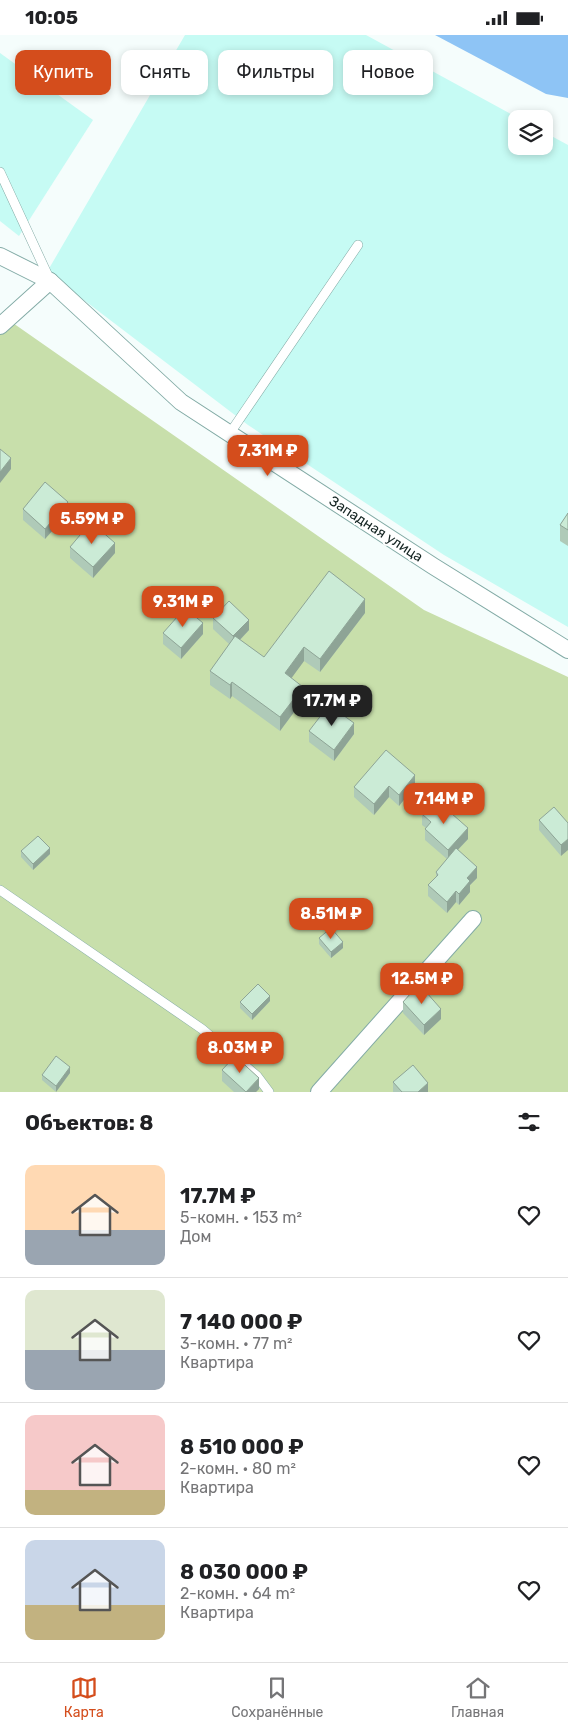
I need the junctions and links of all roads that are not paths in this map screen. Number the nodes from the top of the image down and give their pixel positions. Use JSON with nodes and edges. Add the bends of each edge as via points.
{"nodes":[{"id":1,"x":0,"y":172,"type":"edge"},
{"id":2,"x":358,"y":245,"type":"dead end"},
{"id":3,"x":0,"y":256,"type":"edge"},
{"id":4,"x":50,"y":281,"type":"junction"},
{"id":5,"x":0,"y":326,"type":"edge"},
{"id":6,"x":230,"y":433,"type":"junction"},
{"id":7,"x":568,"y":650,"type":"edge"},
{"id":8,"x":0,"y":889,"type":"edge"},
{"id":9,"x":472,"y":919,"type":"dead end"},
{"id":10,"x":269,"y":1092,"type":"edge"},
{"id":11,"x":319,"y":1092,"type":"edge"}],
"edges":[{"from":1,"to":4,"type":"lane"},
{"from":2,"to":6,"type":"lane"},
{"from":3,"to":4,"type":"street","name":"Западная улица"},
{"from":4,"to":5,"type":"street"},
{"from":4,"to":6,"type":"street","name":"Западная улица","via":[[181,401]]},
{"from":6,"to":7,"type":"street","name":"Западная улица","via":[[432,566]]},
{"from":8,"to":10,"type":"lane","via":[[202,1029],[256,1076]]},
{"from":9,"to":11,"type":"street"}]}
